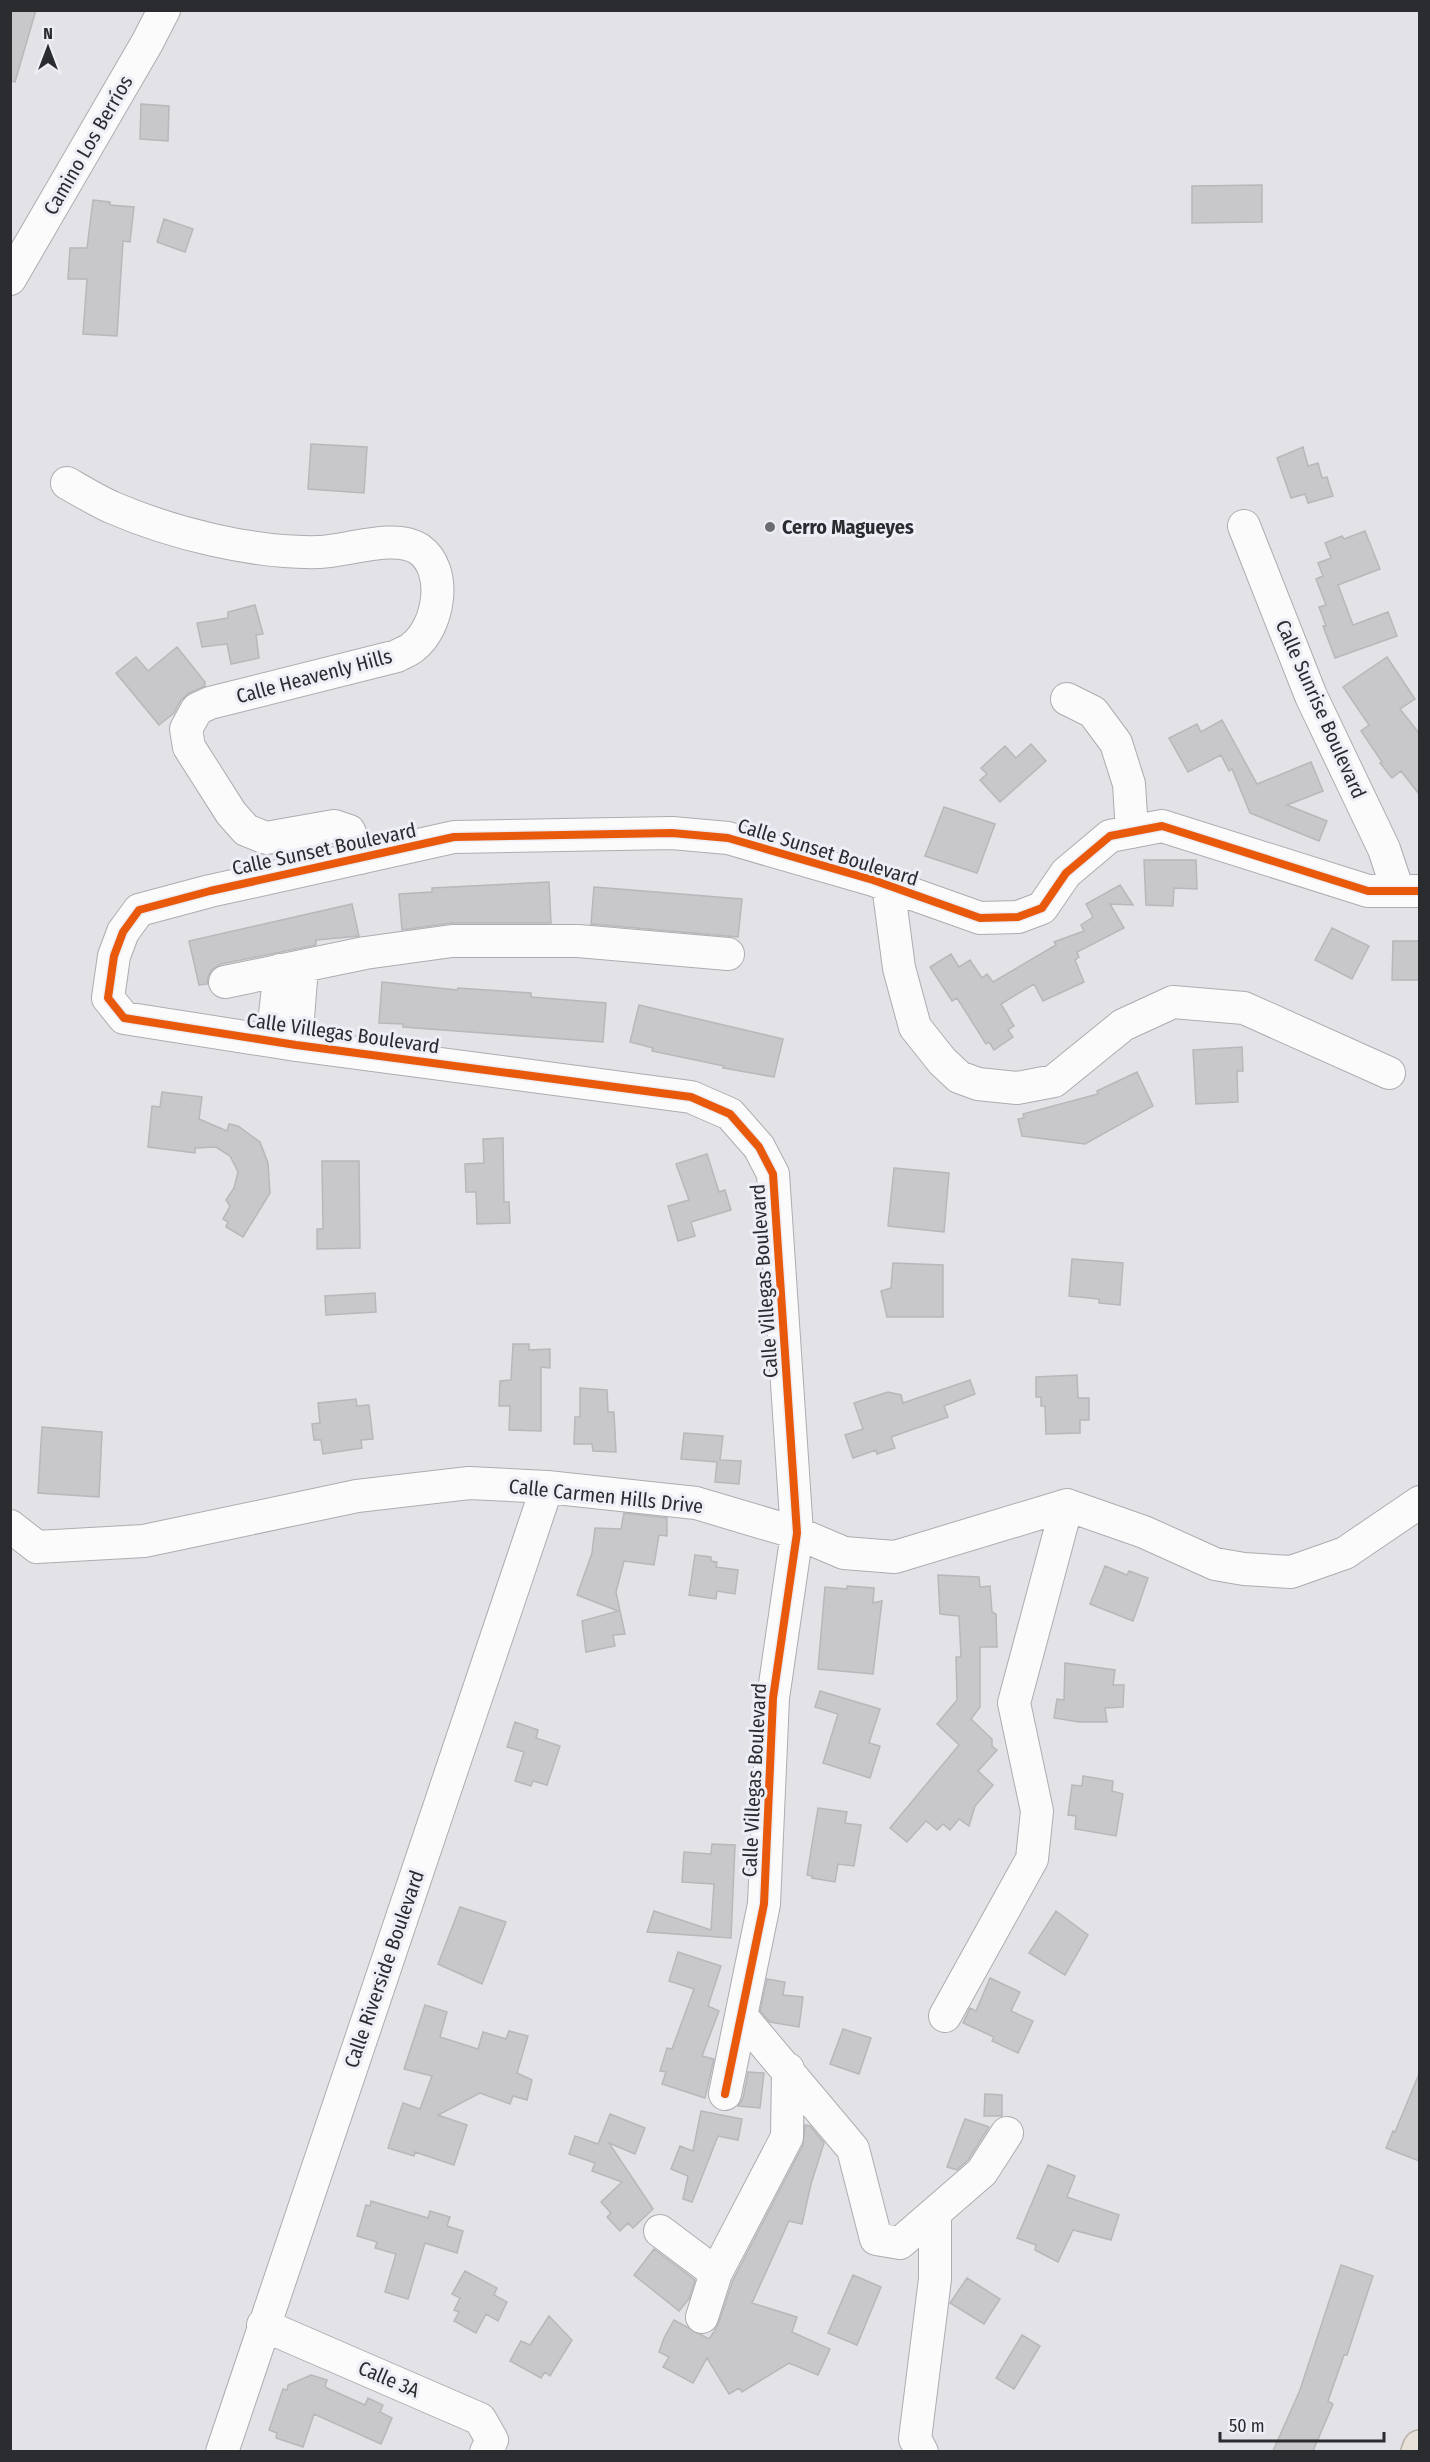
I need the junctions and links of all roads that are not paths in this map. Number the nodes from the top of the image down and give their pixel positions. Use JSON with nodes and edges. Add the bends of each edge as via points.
{"nodes":[{"id":1,"x":164,"y":10,"type":"edge"},
{"id":2,"x":10,"y":279,"type":"edge"},
{"id":3,"x":67,"y":483,"type":"dead end"},
{"id":4,"x":1244,"y":526,"type":"dead end"},
{"id":5,"x":1067,"y":699,"type":"dead end"},
{"id":6,"x":1132,"y":832,"type":"junction"},
{"id":7,"x":361,"y":858,"type":"junction"},
{"id":8,"x":888,"y":885,"type":"junction"},
{"id":9,"x":1409,"y":891,"type":"edge"},
{"id":10,"x":728,"y":954,"type":"dead end"},
{"id":11,"x":291,"y":968,"type":"junction"},
{"id":12,"x":225,"y":982,"type":"dead end"},
{"id":13,"x":108,"y":998,"type":"joint"},
{"id":14,"x":284,"y":1043,"type":"junction"},
{"id":15,"x":1389,"y":1073,"type":"dead end"},
{"id":16,"x":547,"y":1487,"type":"junction"},
{"id":17,"x":1419,"y":1502,"type":"edge"},
{"id":18,"x":1067,"y":1505,"type":"junction"},
{"id":19,"x":10,"y":1526,"type":"edge"},
{"id":20,"x":797,"y":1533,"type":"junction"},
{"id":21,"x":945,"y":2016,"type":"dead end"},
{"id":22,"x":742,"y":2017,"type":"junction"},
{"id":23,"x":788,"y":2069,"type":"junction"},
{"id":24,"x":725,"y":2094,"type":"dead end"},
{"id":25,"x":1007,"y":2133,"type":"dead end"},
{"id":26,"x":935,"y":2214,"type":"junction"},
{"id":27,"x":660,"y":2231,"type":"dead end"},
{"id":28,"x":716,"y":2273,"type":"junction"},
{"id":29,"x":702,"y":2317,"type":"dead end"},
{"id":30,"x":263,"y":2325,"type":"junction"},
{"id":31,"x":1419,"y":2447,"type":"edge"},
{"id":32,"x":222,"y":2451,"type":"edge"},
{"id":33,"x":486,"y":2451,"type":"edge"},
{"id":34,"x":922,"y":2451,"type":"edge"},
{"id":35,"x":1418,"y":2451,"type":"edge"}],
"edges":[{"from":1,"to":2,"type":"street","name":"Camino Los Berríos"},
{"from":3,"to":7,"type":"street","name":"Calle Heavenly Hills","via":[[111,507],[251,548],[323,552],[401,543],[418,548],[427,557],[436,575],[436,605],[433,618],[414,647],[397,656],[210,703],[197,709],[186,729],[189,747],[246,830],[266,838],[334,826],[349,831]]},
{"from":4,"to":9,"type":"street","name":"Calle Sunrise Boulevard","via":[[1311,696],[1384,849]]},
{"from":5,"to":6,"type":"street","via":[[1093,712],[1116,743],[1130,784]]},
{"from":6,"to":8,"type":"street","name":"Calle Sunset Boulevard","via":[[1110,836],[1066,873],[1042,908],[1018,918],[980,918]]},
{"from":6,"to":9,"type":"street","name":"Calle Sunset Boulevard","via":[[1162,826],[1368,891]]},
{"from":7,"to":8,"type":"street","name":"Calle Sunset Boulevard","via":[[454,837],[672,833],[728,838]]},
{"from":7,"to":13,"type":"street","name":"Calle Sunset Boulevard","via":[[139,910],[123,932],[114,956]]},
{"from":8,"to":15,"type":"street","via":[[899,968],[915,1027],[959,1077],[978,1084],[1017,1088],[1054,1081],[1123,1025],[1173,1002],[1244,1008]]},
{"from":10,"to":11,"type":"street","via":[[578,941],[452,941]]},
{"from":11,"to":12,"type":"street"},
{"from":11,"to":14,"type":"street"},
{"from":13,"to":14,"type":"street","name":"Calle Villegas Boulevard","via":[[124,1018]]},
{"from":14,"to":20,"type":"street","name":"Calle Villegas Boulevard","via":[[691,1097],[730,1114],[759,1147],[773,1174]]},
{"from":16,"to":19,"type":"street","name":"Calle Carmen Hills Drive","via":[[469,1483],[357,1496],[144,1541],[37,1547]]},
{"from":16,"to":20,"type":"street","name":"Calle Carmen Hills Drive","via":[[696,1503]]},
{"from":16,"to":30,"type":"street","name":"Calle Riverside Boulevard"},
{"from":17,"to":18,"type":"street","via":[[1345,1553],[1290,1572],[1215,1564],[1144,1532]]},
{"from":18,"to":20,"type":"street","name":"Calle Carmen Hills Drive","via":[[895,1557],[844,1553]]},
{"from":18,"to":21,"type":"street","via":[[1014,1703],[1037,1811],[1032,1859]]},
{"from":20,"to":22,"type":"street","name":"Calle Villegas Boulevard","via":[[772,1698],[764,1904]]},
{"from":22,"to":23,"type":"street"},
{"from":22,"to":24,"type":"street","name":"Calle Villegas Boulevard"},
{"from":23,"to":26,"type":"street","via":[[853,2149],[876,2239],[900,2242]]},
{"from":23,"to":28,"type":"street","via":[[787,2137]]},
{"from":25,"to":26,"type":"street","via":[[982,2172]]},
{"from":26,"to":34,"type":"street","via":[[935,2279],[915,2439]]},
{"from":27,"to":28,"type":"street"},
{"from":28,"to":29,"type":"street"},
{"from":30,"to":32,"type":"street","name":"Calle Riverside Boulevard"},
{"from":30,"to":33,"type":"street","name":"Calle 3A","via":[[480,2419],[492,2440]]},
{"from":31,"to":35,"type":"highway"}]}
